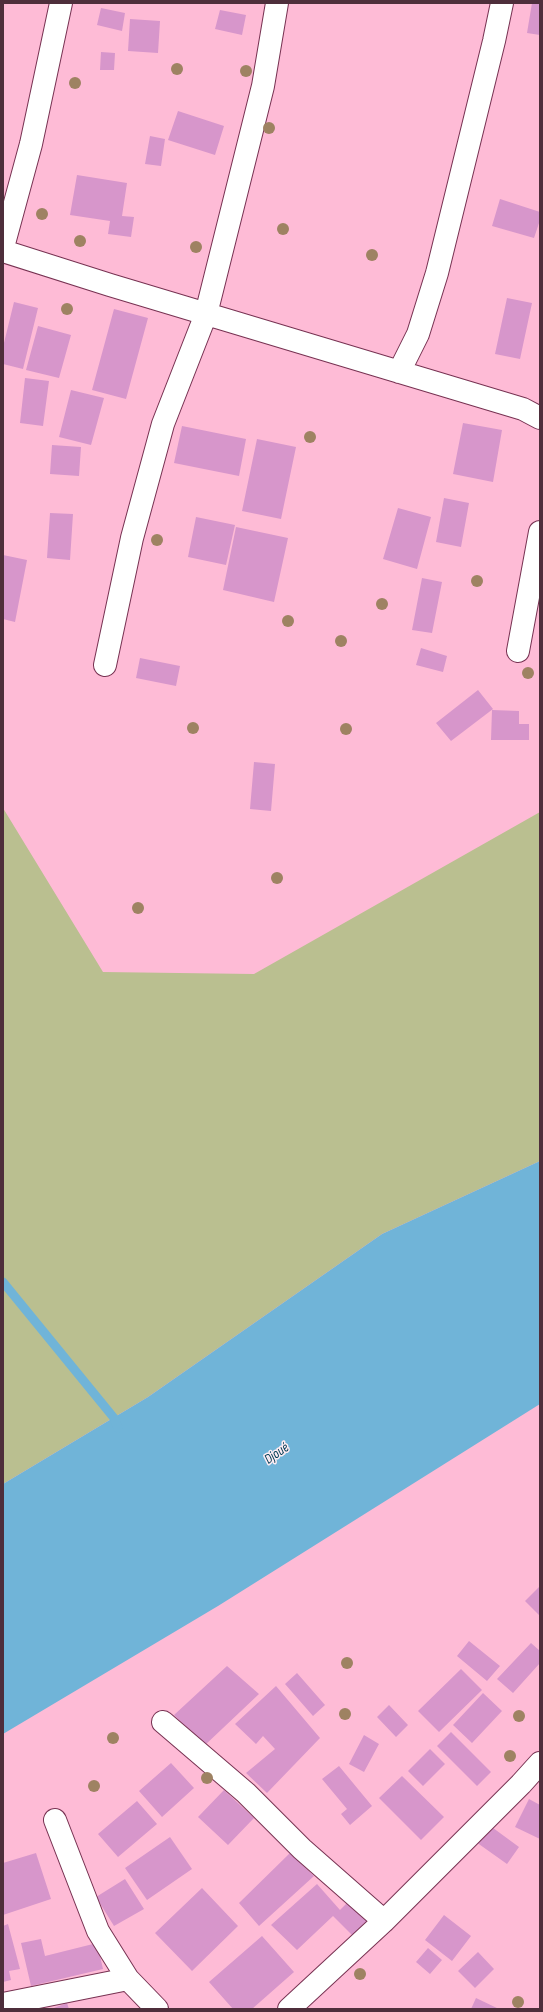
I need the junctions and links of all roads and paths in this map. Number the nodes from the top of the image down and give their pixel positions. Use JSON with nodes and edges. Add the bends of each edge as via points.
{"nodes":[{"id":1,"x":61,"y":3,"type":"edge"},
{"id":2,"x":277,"y":3,"type":"edge"},
{"id":3,"x":502,"y":3,"type":"edge"},
{"id":4,"x":3,"y":247,"type":"edge"},
{"id":5,"x":3,"y":251,"type":"edge"},
{"id":6,"x":206,"y":314,"type":"junction"},
{"id":7,"x":399,"y":372,"type":"junction"},
{"id":8,"x":540,"y":418,"type":"edge"},
{"id":9,"x":540,"y":532,"type":"edge"},
{"id":10,"x":518,"y":651,"type":"dead end"},
{"id":11,"x":105,"y":665,"type":"dead end"},
{"id":12,"x":163,"y":1722,"type":"dead end"},
{"id":13,"x":540,"y":1763,"type":"edge"},
{"id":14,"x":55,"y":1820,"type":"dead end"},
{"id":15,"x":384,"y":1921,"type":"junction"},
{"id":16,"x":128,"y":1979,"type":"junction"},
{"id":17,"x":3,"y":2004,"type":"edge"},
{"id":18,"x":157,"y":2009,"type":"edge"},
{"id":19,"x":289,"y":2009,"type":"edge"}],
"edges":[{"from":1,"to":4,"type":"street","via":[[31,144]]},
{"from":2,"to":6,"type":"street","via":[[263,86]]},
{"from":3,"to":7,"type":"street","via":[[437,273],[418,334]]},
{"from":5,"to":6,"type":"street"},
{"from":6,"to":7,"type":"street"},
{"from":6,"to":11,"type":"street","via":[[163,424],[132,538]]},
{"from":7,"to":8,"type":"street","via":[[523,409]]},
{"from":9,"to":10,"type":"street"},
{"from":12,"to":15,"type":"street","via":[[246,1793],[302,1849]]},
{"from":13,"to":15,"type":"street"},
{"from":14,"to":16,"type":"street","via":[[98,1931]]},
{"from":15,"to":19,"type":"street"},
{"from":16,"to":17,"type":"street"},
{"from":16,"to":18,"type":"street"}]}
